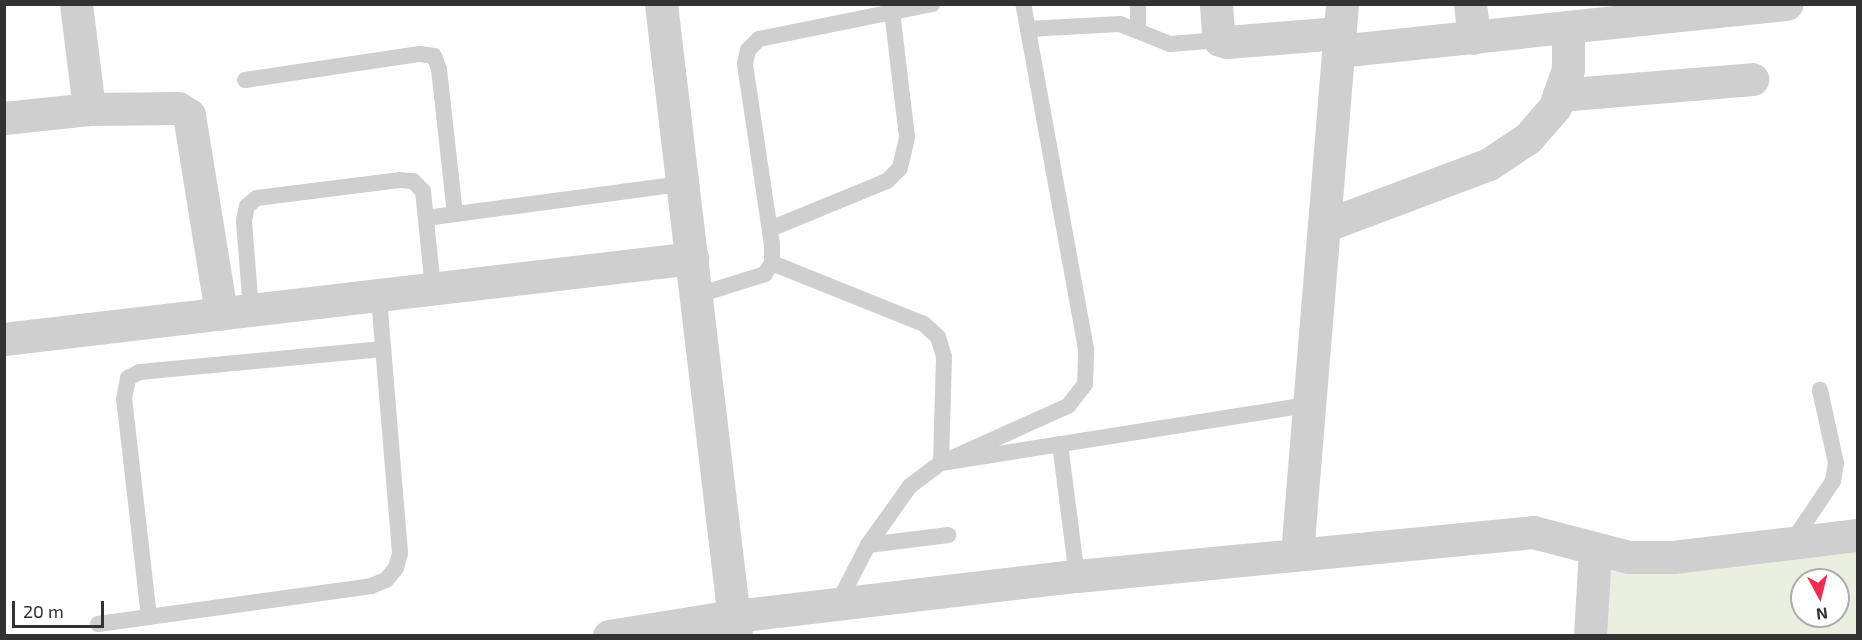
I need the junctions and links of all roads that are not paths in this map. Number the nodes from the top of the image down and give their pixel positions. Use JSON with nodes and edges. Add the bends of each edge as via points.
{"nodes":[{"id":1,"x":76,"y":4,"type":"edge"},
{"id":2,"x":661,"y":4,"type":"edge"},
{"id":3,"x":932,"y":4,"type":"edge"},
{"id":4,"x":1023,"y":4,"type":"edge"},
{"id":5,"x":1138,"y":4,"type":"edge"},
{"id":6,"x":1216,"y":4,"type":"edge"},
{"id":7,"x":1470,"y":4,"type":"edge"},
{"id":8,"x":1787,"y":4,"type":"edge"},
{"id":9,"x":892,"y":12,"type":"junction"},
{"id":10,"x":1568,"y":28,"type":"junction"},
{"id":11,"x":1028,"y":29,"type":"junction"},
{"id":12,"x":1138,"y":29,"type":"junction"},
{"id":13,"x":1340,"y":29,"type":"edge"},
{"id":14,"x":1474,"y":38,"type":"junction"},
{"id":15,"x":1220,"y":40,"type":"junction"},
{"id":16,"x":1752,"y":79,"type":"dead end"},
{"id":17,"x":245,"y":80,"type":"dead end"},
{"id":18,"x":1559,"y":95,"type":"junction"},
{"id":19,"x":89,"y":109,"type":"junction"},
{"id":20,"x":4,"y":118,"type":"edge"},
{"id":21,"x":682,"y":184,"type":"junction"},
{"id":22,"x":455,"y":213,"type":"junction"},
{"id":23,"x":426,"y":218,"type":"junction"},
{"id":24,"x":1324,"y":226,"type":"junction"},
{"id":25,"x":770,"y":229,"type":"junction"},
{"id":26,"x":692,"y":258,"type":"junction"},
{"id":27,"x":772,"y":263,"type":"junction"},
{"id":28,"x":433,"y":287,"type":"junction"},
{"id":29,"x":379,"y":295,"type":"junction"},
{"id":30,"x":695,"y":296,"type":"junction"},
{"id":31,"x":236,"y":311,"type":"junction"},
{"id":32,"x":4,"y":339,"type":"edge"},
{"id":33,"x":383,"y":349,"type":"junction"},
{"id":34,"x":1820,"y":390,"type":"dead end"},
{"id":35,"x":1309,"y":405,"type":"junction"},
{"id":36,"x":1060,"y":444,"type":"junction"},
{"id":37,"x":941,"y":463,"type":"junction"},
{"id":38,"x":1857,"y":535,"type":"edge"},
{"id":39,"x":948,"y":536,"type":"dead end"},
{"id":40,"x":1791,"y":544,"type":"junction"},
{"id":41,"x":868,"y":545,"type":"junction"},
{"id":42,"x":1595,"y":550,"type":"junction"},
{"id":43,"x":1297,"y":554,"type":"junction"},
{"id":44,"x":1077,"y":576,"type":"junction"},
{"id":45,"x":838,"y":603,"type":"junction"},
{"id":46,"x":149,"y":617,"type":"junction"},
{"id":47,"x":98,"y":624,"type":"dead end"},
{"id":48,"x":735,"y":626,"type":"edge"},
{"id":49,"x":609,"y":636,"type":"edge"},
{"id":50,"x":1590,"y":636,"type":"edge"}],
"edges":[{"from":1,"to":19,"type":"street"},
{"from":2,"to":21,"type":"street"},
{"from":3,"to":9,"type":"lane"},
{"from":4,"to":11,"type":"lane"},
{"from":5,"to":12,"type":"lane"},
{"from":6,"to":15,"type":"street"},
{"from":7,"to":14,"type":"street"},
{"from":8,"to":10,"type":"street"},
{"from":9,"to":25,"type":"lane","via":[[907,137],[900,168],[888,181]]},
{"from":9,"to":25,"type":"lane","via":[[759,39],[748,50],[745,64]]},
{"from":10,"to":14,"type":"street"},
{"from":10,"to":18,"type":"street","via":[[1568,69]]},
{"from":11,"to":12,"type":"lane","via":[[1120,24]]},
{"from":11,"to":37,"type":"lane","via":[[1086,349],[1085,384],[1068,406]]},
{"from":12,"to":15,"type":"lane","via":[[1170,44]]},
{"from":13,"to":14,"type":"street"},
{"from":13,"to":15,"type":"street"},
{"from":13,"to":24,"type":"street"},
{"from":16,"to":18,"type":"street"},
{"from":17,"to":22,"type":"lane","via":[[420,54],[434,56],[439,69]]},
{"from":18,"to":24,"type":"street","via":[[1555,107],[1528,138],[1489,164]]},
{"from":19,"to":20,"type":"street"},
{"from":19,"to":31,"type":"street","via":[[178,108],[189,115]]},
{"from":21,"to":22,"type":"lane"},
{"from":21,"to":26,"type":"street"},
{"from":22,"to":23,"type":"lane"},
{"from":23,"to":28,"type":"lane"},
{"from":23,"to":31,"type":"lane","via":[[423,191],[413,181],[256,198],[247,206],[244,221]]},
{"from":24,"to":35,"type":"street"},
{"from":25,"to":27,"type":"lane"},
{"from":26,"to":28,"type":"street"},
{"from":26,"to":30,"type":"street"},
{"from":27,"to":30,"type":"lane","via":[[765,274]]},
{"from":27,"to":37,"type":"lane","via":[[924,324],[938,337],[944,357]]},
{"from":28,"to":29,"type":"street"},
{"from":29,"to":31,"type":"street"},
{"from":29,"to":33,"type":"lane"},
{"from":30,"to":48,"type":"street"},
{"from":31,"to":32,"type":"street"},
{"from":33,"to":46,"type":"lane","via":[[400,553],[396,568],[386,580],[371,586]]},
{"from":33,"to":46,"type":"lane","via":[[140,372],[128,378],[124,399]]},
{"from":34,"to":40,"type":"lane","via":[[1836,463],[1833,481]]},
{"from":35,"to":36,"type":"lane"},
{"from":35,"to":43,"type":"street"},
{"from":36,"to":37,"type":"lane"},
{"from":36,"to":44,"type":"lane"},
{"from":37,"to":41,"type":"lane","via":[[910,486]]},
{"from":38,"to":40,"type":"street"},
{"from":39,"to":41,"type":"lane"},
{"from":40,"to":42,"type":"street","via":[[1672,557],[1629,557]]},
{"from":41,"to":45,"type":"lane"},
{"from":42,"to":43,"type":"street","via":[[1533,532]]},
{"from":42,"to":50,"type":"street"},
{"from":43,"to":44,"type":"street"},
{"from":44,"to":45,"type":"street"},
{"from":45,"to":48,"type":"street"},
{"from":46,"to":47,"type":"lane"},
{"from":48,"to":49,"type":"street"}]}
